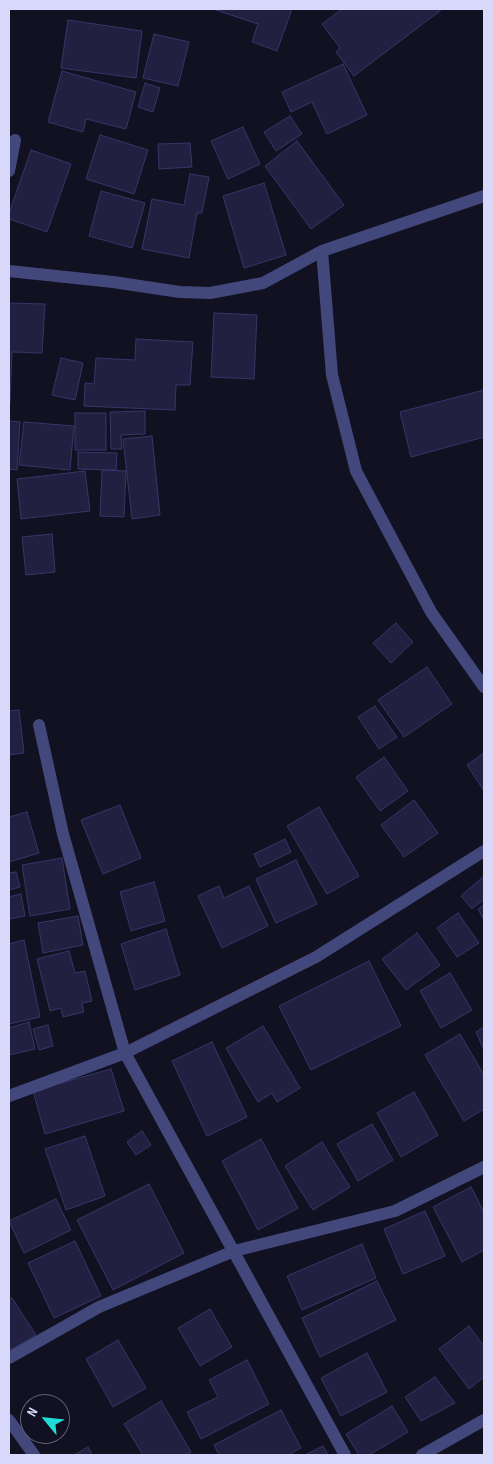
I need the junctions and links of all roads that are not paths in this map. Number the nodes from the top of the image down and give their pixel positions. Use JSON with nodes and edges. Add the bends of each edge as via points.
{"nodes":[{"id":1,"x":15,"y":140,"type":"dead end"},
{"id":2,"x":9,"y":171,"type":"edge"},
{"id":3,"x":484,"y":196,"type":"edge"},
{"id":4,"x":322,"y":251,"type":"junction"},
{"id":5,"x":9,"y":271,"type":"edge"},
{"id":6,"x":484,"y":687,"type":"edge"},
{"id":7,"x":39,"y":725,"type":"dead end"},
{"id":8,"x":484,"y":851,"type":"edge"},
{"id":9,"x":125,"y":1053,"type":"junction"},
{"id":10,"x":9,"y":1096,"type":"edge"},
{"id":11,"x":484,"y":1167,"type":"edge"},
{"id":12,"x":234,"y":1251,"type":"junction"},
{"id":13,"x":9,"y":1358,"type":"edge"},
{"id":14,"x":9,"y":1420,"type":"edge"},
{"id":15,"x":484,"y":1420,"type":"edge"},
{"id":16,"x":34,"y":1455,"type":"edge"},
{"id":17,"x":345,"y":1455,"type":"edge"},
{"id":18,"x":422,"y":1455,"type":"edge"}],
"edges":[{"from":1,"to":2,"type":"street"},
{"from":3,"to":4,"type":"street"},
{"from":4,"to":5,"type":"street","via":[[263,283],[210,293]]},
{"from":4,"to":6,"type":"street","via":[[332,375],[356,471],[431,612]]},
{"from":7,"to":9,"type":"street","via":[[63,834]]},
{"from":8,"to":9,"type":"street","via":[[316,957]]},
{"from":9,"to":10,"type":"street"},
{"from":9,"to":12,"type":"street"},
{"from":11,"to":12,"type":"street","via":[[395,1212]]},
{"from":12,"to":13,"type":"street","via":[[99,1307]]},
{"from":12,"to":17,"type":"street"},
{"from":14,"to":16,"type":"street"},
{"from":15,"to":18,"type":"street"}]}
